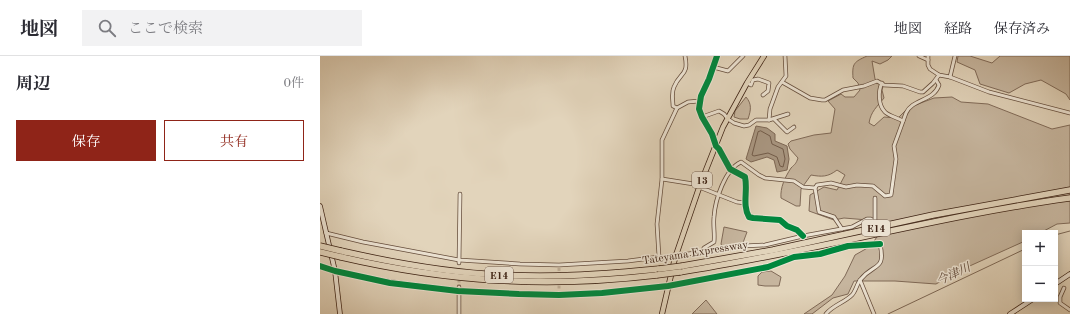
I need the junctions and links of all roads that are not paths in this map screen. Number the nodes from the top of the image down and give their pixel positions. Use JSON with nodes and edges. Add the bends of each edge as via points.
{"nodes":[{"id":1,"x":685,"y":56,"type":"edge"},
{"id":2,"x":717,"y":56,"type":"edge"},
{"id":3,"x":743,"y":56,"type":"edge"},
{"id":4,"x":764,"y":56,"type":"edge"},
{"id":5,"x":785,"y":56,"type":"edge"},
{"id":6,"x":920,"y":56,"type":"edge"},
{"id":7,"x":955,"y":56,"type":"edge"},
{"id":8,"x":928,"y":58,"type":"edge"},
{"id":9,"x":713,"y":67,"type":"junction"},
{"id":10,"x":939,"y":75,"type":"junction"},
{"id":11,"x":950,"y":77,"type":"junction"},
{"id":12,"x":936,"y":80,"type":"junction"},
{"id":13,"x":782,"y":82,"type":"junction"},
{"id":14,"x":747,"y":83,"type":"junction"},
{"id":15,"x":882,"y":83,"type":"junction"},
{"id":16,"x":763,"y":95,"type":"dead end"},
{"id":17,"x":699,"y":101,"type":"junction"},
{"id":18,"x":677,"y":108,"type":"junction"},
{"id":19,"x":1070,"y":113,"type":"edge"},
{"id":20,"x":788,"y":114,"type":"dead end"},
{"id":21,"x":702,"y":117,"type":"junction"},
{"id":22,"x":728,"y":119,"type":"junction"},
{"id":23,"x":774,"y":119,"type":"junction"},
{"id":24,"x":769,"y":120,"type":"junction"},
{"id":25,"x":903,"y":121,"type":"junction"},
{"id":26,"x":794,"y":127,"type":"dead end"},
{"id":27,"x":716,"y":146,"type":"junction"},
{"id":28,"x":751,"y":169,"type":"junction"},
{"id":29,"x":732,"y":170,"type":"junction"},
{"id":30,"x":745,"y":176,"type":"junction"},
{"id":31,"x":662,"y":179,"type":"junction"},
{"id":32,"x":700,"y":186,"type":"junction"},
{"id":33,"x":815,"y":188,"type":"junction"},
{"id":34,"x":1070,"y":190,"type":"edge"},
{"id":35,"x":460,"y":194,"type":"dead end"},
{"id":36,"x":718,"y":194,"type":"junction"},
{"id":37,"x":875,"y":198,"type":"dead end"},
{"id":38,"x":1070,"y":198,"type":"edge"},
{"id":39,"x":746,"y":203,"type":"junction"},
{"id":40,"x":320,"y":206,"type":"edge"},
{"id":41,"x":322,"y":222,"type":"edge"},
{"id":42,"x":842,"y":229,"type":"junction"},
{"id":43,"x":326,"y":233,"type":"junction"},
{"id":44,"x":803,"y":236,"type":"junction"},
{"id":45,"x":320,"y":246,"type":"edge"},
{"id":46,"x":320,"y":252,"type":"edge"},
{"id":47,"x":702,"y":252,"type":"junction"},
{"id":48,"x":341,"y":254,"type":"junction"},
{"id":49,"x":660,"y":257,"type":"junction"},
{"id":50,"x":675,"y":258,"type":"junction"},
{"id":51,"x":459,"y":262,"type":"junction"},
{"id":52,"x":320,"y":266,"type":"edge"},
{"id":53,"x":335,"y":272,"type":"junction"},
{"id":54,"x":1070,"y":274,"type":"edge"},
{"id":55,"x":860,"y":280,"type":"junction"},
{"id":56,"x":1058,"y":282,"type":"edge"},
{"id":57,"x":668,"y":286,"type":"junction"},
{"id":58,"x":1064,"y":288,"type":"dead end"},
{"id":59,"x":459,"y":289,"type":"junction"},
{"id":60,"x":1028,"y":302,"type":"edge"},
{"id":61,"x":1070,"y":310,"type":"edge"},
{"id":62,"x":340,"y":314,"type":"edge"},
{"id":63,"x":459,"y":314,"type":"edge"},
{"id":64,"x":662,"y":314,"type":"edge"},
{"id":65,"x":826,"y":314,"type":"edge"},
{"id":66,"x":874,"y":314,"type":"edge"},
{"id":67,"x":1010,"y":314,"type":"edge"}],
"edges":[{"from":1,"to":18,"type":"street","via":[[686,69],[672,92],[673,106]]},
{"from":2,"to":9,"type":"street"},
{"from":3,"to":9,"type":"street","via":[[728,71]]},
{"from":4,"to":14,"type":"main road","number":"13"},
{"from":5,"to":13,"type":"street","via":[[786,73]]},
{"from":6,"to":8,"type":"street"},
{"from":7,"to":11,"type":"street"},
{"from":8,"to":10,"type":"street","via":[[930,69]]},
{"from":9,"to":17,"type":"street"},
{"from":10,"to":11,"type":"street"},
{"from":10,"to":12,"type":"street"},
{"from":11,"to":19,"type":"street","via":[[989,92]]},
{"from":12,"to":15,"type":"street","via":[[920,92]]},
{"from":12,"to":25,"type":"street","via":[[936,91],[908,108]]},
{"from":13,"to":15,"type":"street","via":[[810,98],[822,100],[843,90],[877,81]]},
{"from":13,"to":24,"type":"street","via":[[770,109]]},
{"from":14,"to":16,"type":"street","via":[[751,85],[756,79],[769,83],[768,91]]},
{"from":14,"to":22,"type":"main road","number":"13"},
{"from":15,"to":25,"type":"street","via":[[879,92],[884,110]]},
{"from":17,"to":18,"type":"street","via":[[688,102]]},
{"from":17,"to":21,"type":"street"},
{"from":18,"to":31,"type":"street","via":[[662,140]]},
{"from":20,"to":23,"type":"street"},
{"from":21,"to":22,"type":"street","via":[[718,111]]},
{"from":21,"to":27,"type":"street"},
{"from":22,"to":24,"type":"street","via":[[744,126],[756,120]]},
{"from":22,"to":27,"type":"main road","number":"13"},
{"from":23,"to":24,"type":"street"},
{"from":23,"to":26,"type":"street","via":[[787,132]]},
{"from":25,"to":33,"type":"street","via":[[894,146],[896,159],[891,195],[885,196],[873,186],[866,184],[843,187],[831,183],[817,185]]},
{"from":27,"to":29,"type":"street"},
{"from":27,"to":32,"type":"main road","number":"13"},
{"from":28,"to":29,"type":"street","via":[[742,162]]},
{"from":28,"to":30,"type":"street"},
{"from":28,"to":33,"type":"street","via":[[765,178],[794,181],[803,187]]},
{"from":29,"to":30,"type":"street"},
{"from":29,"to":36,"type":"street"},
{"from":30,"to":39,"type":"street"},
{"from":31,"to":32,"type":"street"},
{"from":31,"to":49,"type":"street","via":[[657,224]]},
{"from":32,"to":36,"type":"street"},
{"from":32,"to":50,"type":"main road","number":"13"},
{"from":33,"to":42,"type":"street","via":[[819,212],[834,217]]},
{"from":34,"to":48,"type":"highway","name":"Tateyama Expressway","number":"E14","bridge":true,"via":[[933,215],[758,253],[659,269],[574,276],[502,275],[423,268]]},
{"from":35,"to":51,"type":"street"},
{"from":36,"to":39,"type":"street"},
{"from":36,"to":47,"type":"street","via":[[714,216],[714,242]]},
{"from":37,"to":42,"type":"street","via":[[875,222],[867,219]]},
{"from":38,"to":48,"type":"highway","name":"Tateyama Expressway","number":"E14","bridge":true,"via":[[1013,207],[774,256],[658,276],[593,281],[502,282],[466,279],[378,266]]},
{"from":39,"to":44,"type":"street","via":[[749,217],[780,220]]},
{"from":40,"to":41,"type":"street"},
{"from":41,"to":43,"type":"street"},
{"from":42,"to":44,"type":"street"},
{"from":43,"to":51,"type":"street"},
{"from":43,"to":53,"type":"street"},
{"from":44,"to":47,"type":"street","via":[[765,245]]},
{"from":45,"to":48,"type":"highway","name":"Tateyama Expressway","number":"E14","bridge":true},
{"from":46,"to":48,"type":"highway","name":"Tateyama Expressway","number":"E14","bridge":true},
{"from":47,"to":50,"type":"street"},
{"from":49,"to":50,"type":"street"},
{"from":49,"to":51,"type":"street","via":[[559,266]]},
{"from":50,"to":57,"type":"main road","number":"13"},
{"from":52,"to":53,"type":"street"},
{"from":53,"to":59,"type":"street","via":[[390,282]]},
{"from":53,"to":62,"type":"street"},
{"from":54,"to":56,"type":"street"},
{"from":55,"to":57,"type":"street","via":[[882,261],[880,244],[848,246],[820,254],[794,257],[768,267]]},
{"from":55,"to":65,"type":"street","via":[[852,295]]},
{"from":55,"to":66,"type":"street"},
{"from":57,"to":59,"type":"street","via":[[602,293],[519,294]]},
{"from":57,"to":64,"type":"main road","number":"13"},
{"from":58,"to":61,"type":"street","via":[[1060,303]]},
{"from":59,"to":63,"type":"street"},
{"from":60,"to":67,"type":"street"}]}
